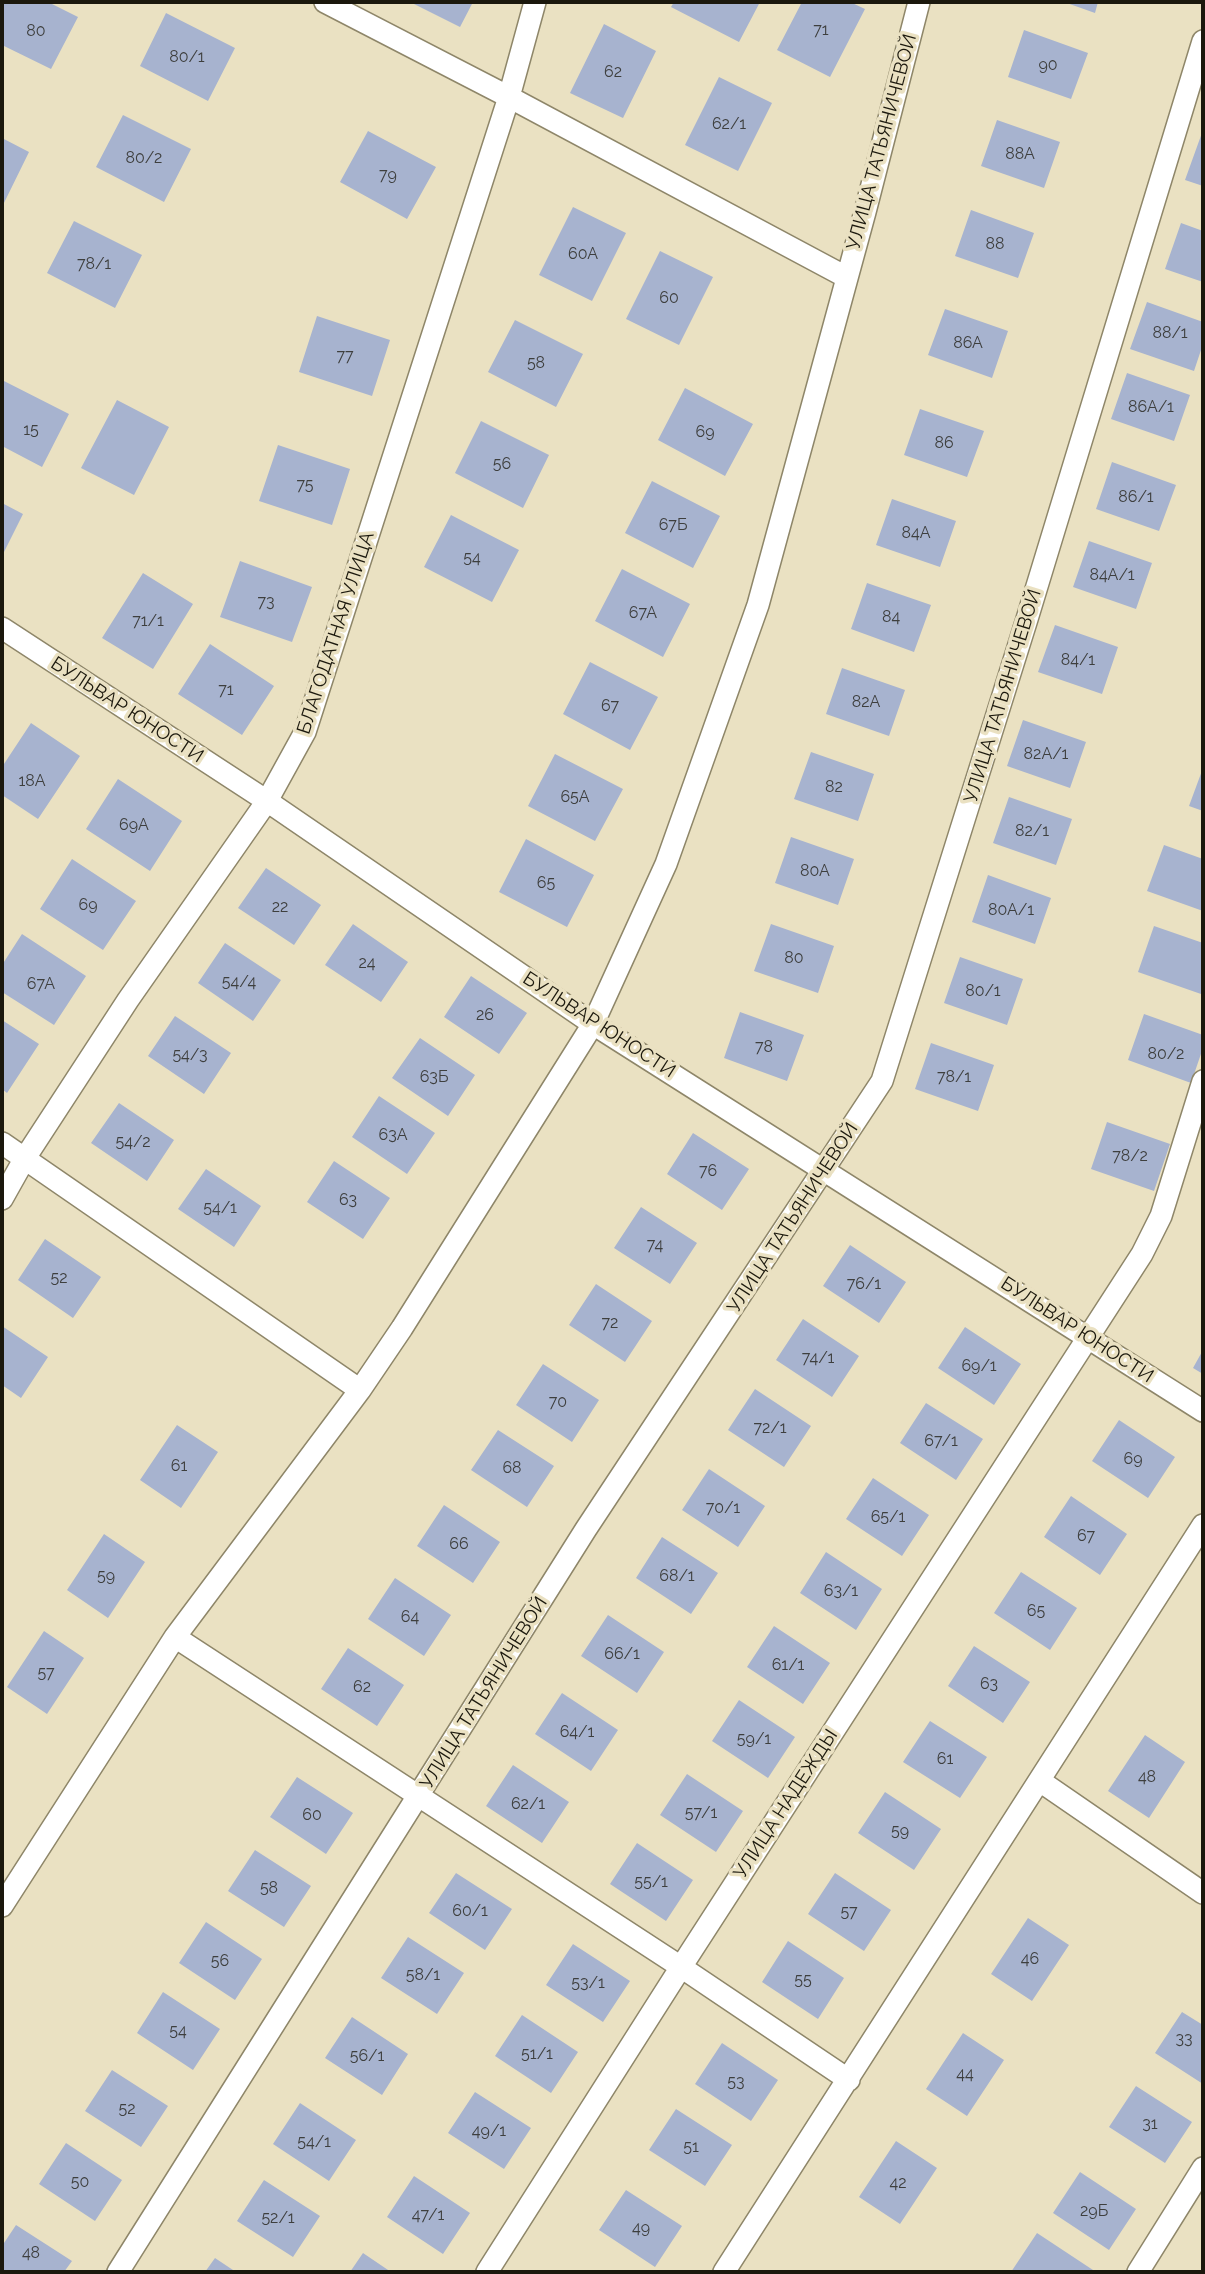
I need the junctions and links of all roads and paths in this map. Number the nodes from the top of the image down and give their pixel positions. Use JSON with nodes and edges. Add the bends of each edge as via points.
{"nodes":[{"id":1,"x":325,"y":2,"type":"edge"},
{"id":2,"x":535,"y":2,"type":"edge"},
{"id":3,"x":919,"y":2,"type":"edge"},
{"id":4,"x":1203,"y":41,"type":"edge"},
{"id":5,"x":509,"y":97,"type":"junction"},
{"id":6,"x":846,"y":277,"type":"junction"},
{"id":7,"x":2,"y":628,"type":"edge"},
{"id":8,"x":267,"y":802,"type":"junction"},
{"id":9,"x":593,"y":1024,"type":"junction"},
{"id":10,"x":1203,"y":1081,"type":"edge"},
{"id":11,"x":2,"y":1143,"type":"edge"},
{"id":12,"x":25,"y":1158,"type":"junction"},
{"id":13,"x":825,"y":1170,"type":"junction"},
{"id":14,"x":2,"y":1199,"type":"edge"},
{"id":15,"x":1088,"y":1337,"type":"junction"},
{"id":16,"x":360,"y":1390,"type":"junction"},
{"id":17,"x":1203,"y":1411,"type":"edge"},
{"id":18,"x":1203,"y":1525,"type":"edge"},
{"id":19,"x":175,"y":1637,"type":"junction"},
{"id":20,"x":1040,"y":1781,"type":"junction"},
{"id":21,"x":419,"y":1796,"type":"junction"},
{"id":22,"x":1203,"y":1893,"type":"edge"},
{"id":23,"x":2,"y":1905,"type":"edge"},
{"id":24,"x":681,"y":1967,"type":"junction"},
{"id":25,"x":849,"y":2080,"type":"junction"},
{"id":26,"x":1203,"y":2168,"type":"edge"},
{"id":27,"x":118,"y":2272,"type":"edge"},
{"id":28,"x":487,"y":2272,"type":"edge"},
{"id":29,"x":724,"y":2272,"type":"edge"},
{"id":30,"x":1138,"y":2272,"type":"edge"}],
"edges":[{"from":1,"to":5,"type":"street"},
{"from":2,"to":5,"type":"street","name":"БЛАГОДАТНАЯ УЛИЦА"},
{"from":3,"to":6,"type":"street","name":"УЛИЦА ТАТЬЯНИЧЕВОЙ"},
{"from":4,"to":13,"type":"street","name":"УЛИЦА ТАТЬЯНИЧЕВОЙ","via":[[882,1082]]},
{"from":5,"to":6,"type":"street"},
{"from":5,"to":8,"type":"street","name":"БЛАГОДАТНАЯ УЛИЦА","via":[[305,732]]},
{"from":6,"to":9,"type":"street","name":"УЛИЦА ТАТЬЯНИЧЕВОЙ","via":[[758,605],[666,864]]},
{"from":7,"to":8,"type":"street","name":"БУЛЬВАР ЮНОСТИ"},
{"from":8,"to":9,"type":"street","name":"БУЛЬВАР ЮНОСТИ"},
{"from":8,"to":12,"type":"street","name":"БЛАГОДАТНАЯ УЛИЦА","via":[[128,1000]]},
{"from":9,"to":13,"type":"street","name":"БУЛЬВАР ЮНОСТИ"},
{"from":9,"to":16,"type":"street","name":"УЛИЦА ТАТЬЯНИЧЕВОЙ"},
{"from":10,"to":15,"type":"street","via":[[1161,1216]]},
{"from":11,"to":12,"type":"street"},
{"from":12,"to":14,"type":"street","name":"БЛАГОДАТНАЯ УЛИЦА"},
{"from":12,"to":16,"type":"street"},
{"from":13,"to":15,"type":"street","name":"БУЛЬВАР ЮНОСТИ"},
{"from":13,"to":21,"type":"street","name":"УЛИЦА ТАТЬЯНИЧЕВОЙ","via":[[586,1529]]},
{"from":15,"to":17,"type":"street","name":"БУЛЬВАР ЮНОСТИ"},
{"from":15,"to":24,"type":"street","name":"УЛИЦА НАДЕЖДЫ"},
{"from":16,"to":19,"type":"street","name":"УЛИЦА ТАТЬЯНИЧЕВОЙ"},
{"from":18,"to":20,"type":"street"},
{"from":19,"to":21,"type":"street"},
{"from":19,"to":23,"type":"street","name":"УЛИЦА ТАТЬЯНИЧЕВОЙ"},
{"from":20,"to":22,"type":"street"},
{"from":20,"to":25,"type":"street"},
{"from":21,"to":24,"type":"street"},
{"from":21,"to":27,"type":"street","name":"УЛИЦА ТАТЬЯНИЧЕВОЙ"},
{"from":24,"to":25,"type":"street"},
{"from":24,"to":28,"type":"street","name":"УЛИЦА НАДЕЖДЫ"},
{"from":25,"to":29,"type":"street"},
{"from":26,"to":30,"type":"street"}]}
